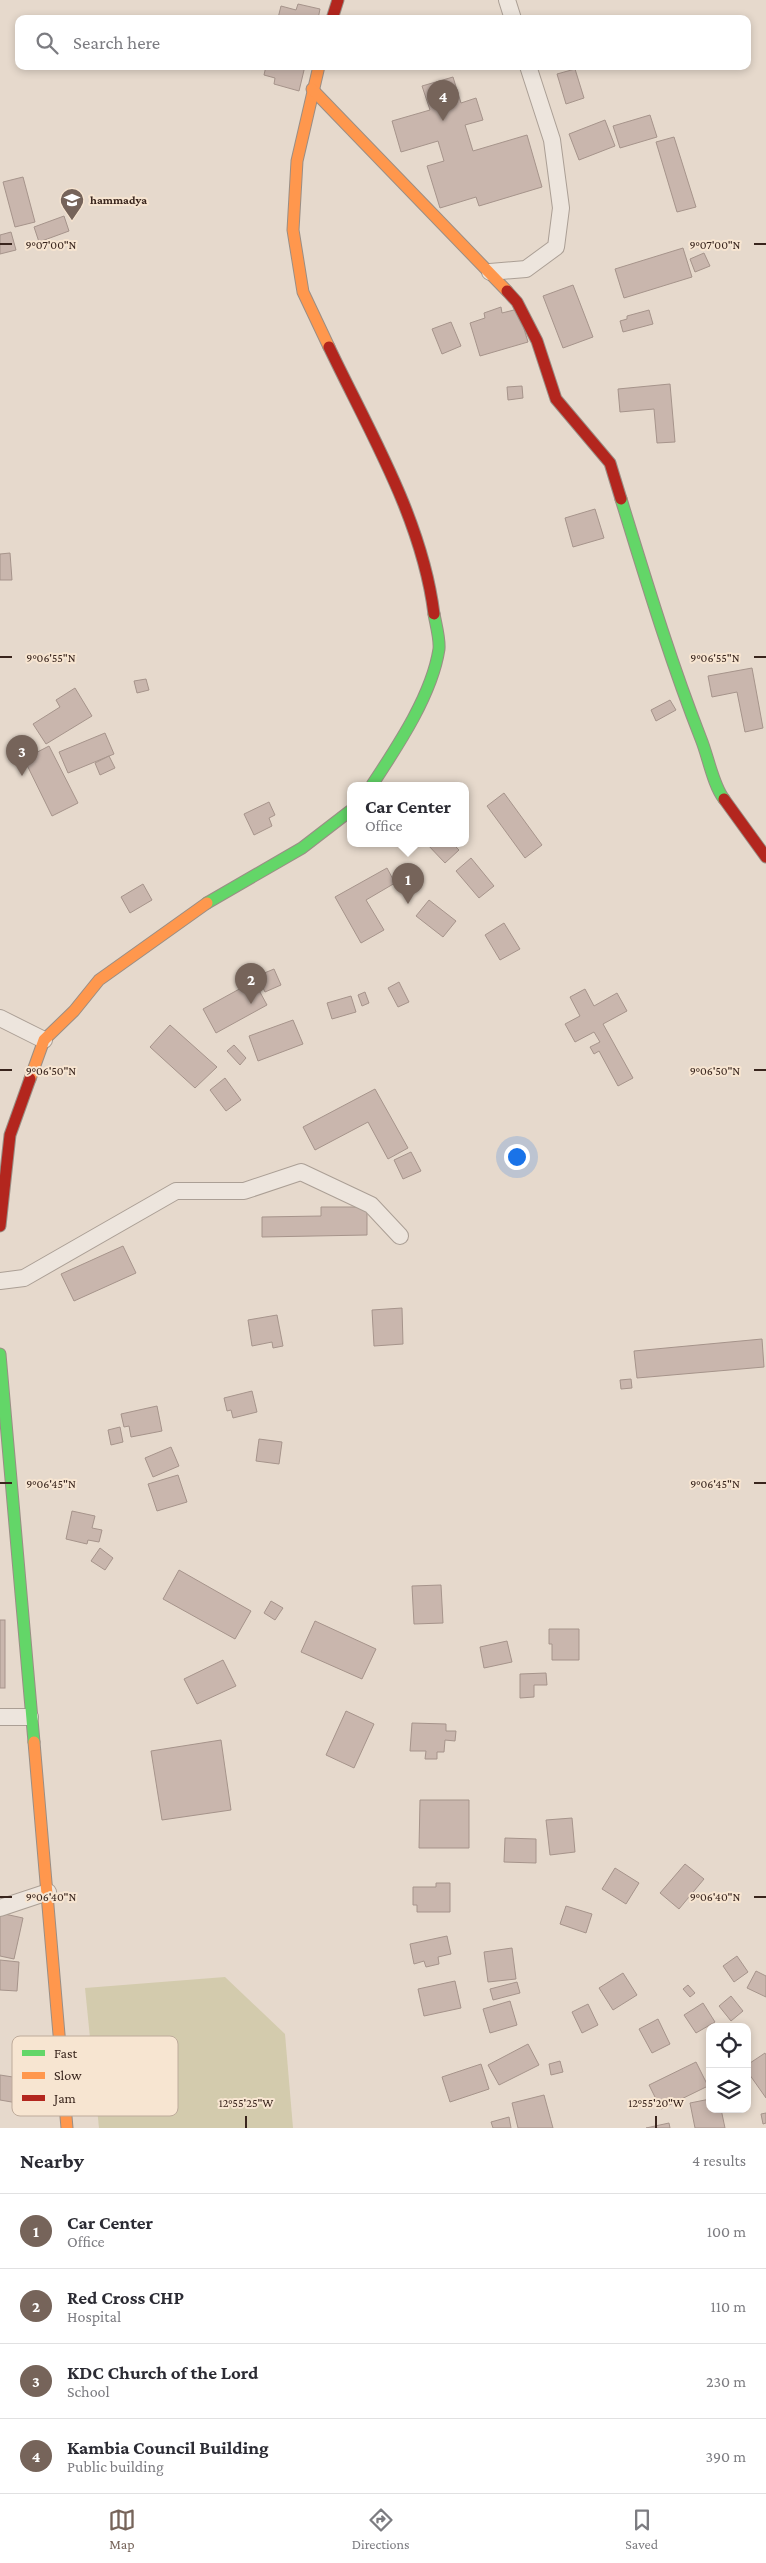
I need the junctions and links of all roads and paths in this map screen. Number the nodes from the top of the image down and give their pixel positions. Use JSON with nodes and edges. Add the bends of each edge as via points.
{"nodes":[{"id":1,"x":338,"y":0,"type":"edge"},
{"id":2,"x":508,"y":0,"type":"edge"},
{"id":3,"x":333,"y":15,"type":"edge"},
{"id":4,"x":512,"y":15,"type":"edge"},
{"id":5,"x":318,"y":70,"type":"edge"},
{"id":6,"x":529,"y":70,"type":"edge"},
{"id":7,"x":312,"y":89,"type":"junction"},
{"id":8,"x":490,"y":272,"type":"junction"},
{"id":9,"x":374,"y":782,"type":"edge"},
{"id":10,"x":347,"y":813,"type":"edge"},
{"id":11,"x":766,"y":857,"type":"edge"},
{"id":12,"x":0,"y":1018,"type":"edge"},
{"id":13,"x":44,"y":1040,"type":"junction"},
{"id":14,"x":0,"y":1226,"type":"edge"},
{"id":15,"x":400,"y":1236,"type":"dead end"},
{"id":16,"x":0,"y":1281,"type":"edge"},
{"id":17,"x":0,"y":1354,"type":"edge"},
{"id":18,"x":0,"y":1717,"type":"edge"},
{"id":19,"x":30,"y":1717,"type":"junction"},
{"id":20,"x":48,"y":1892,"type":"junction"},
{"id":21,"x":0,"y":1908,"type":"edge"},
{"id":22,"x":60,"y":2036,"type":"edge"}],
"edges":[{"from":1,"to":3,"type":"street"},
{"from":2,"to":4,"type":"street"},
{"from":5,"to":7,"type":"street"},
{"from":6,"to":8,"type":"street","via":[[552,140],[561,208],[556,247],[526,269]]},
{"from":7,"to":8,"type":"street"},
{"from":7,"to":9,"type":"street","via":[[297,160],[293,230],[303,292],[412,521],[432,596],[439,648],[428,686],[398,745]]},
{"from":8,"to":11,"type":"street","via":[[517,302],[537,341],[556,399],[610,463],[670,659],[712,765],[719,793]]},
{"from":10,"to":13,"type":"street","via":[[302,848],[217,896],[99,980],[74,1011]]},
{"from":12,"to":13,"type":"street"},
{"from":13,"to":14,"type":"street","via":[[10,1135]]},
{"from":15,"to":16,"type":"street","via":[[371,1205],[301,1172],[244,1191],[176,1191],[24,1278]]},
{"from":17,"to":19,"type":"street"},
{"from":18,"to":19,"type":"street"},
{"from":19,"to":20,"type":"street"},
{"from":20,"to":21,"type":"street"},
{"from":20,"to":22,"type":"street"}]}
